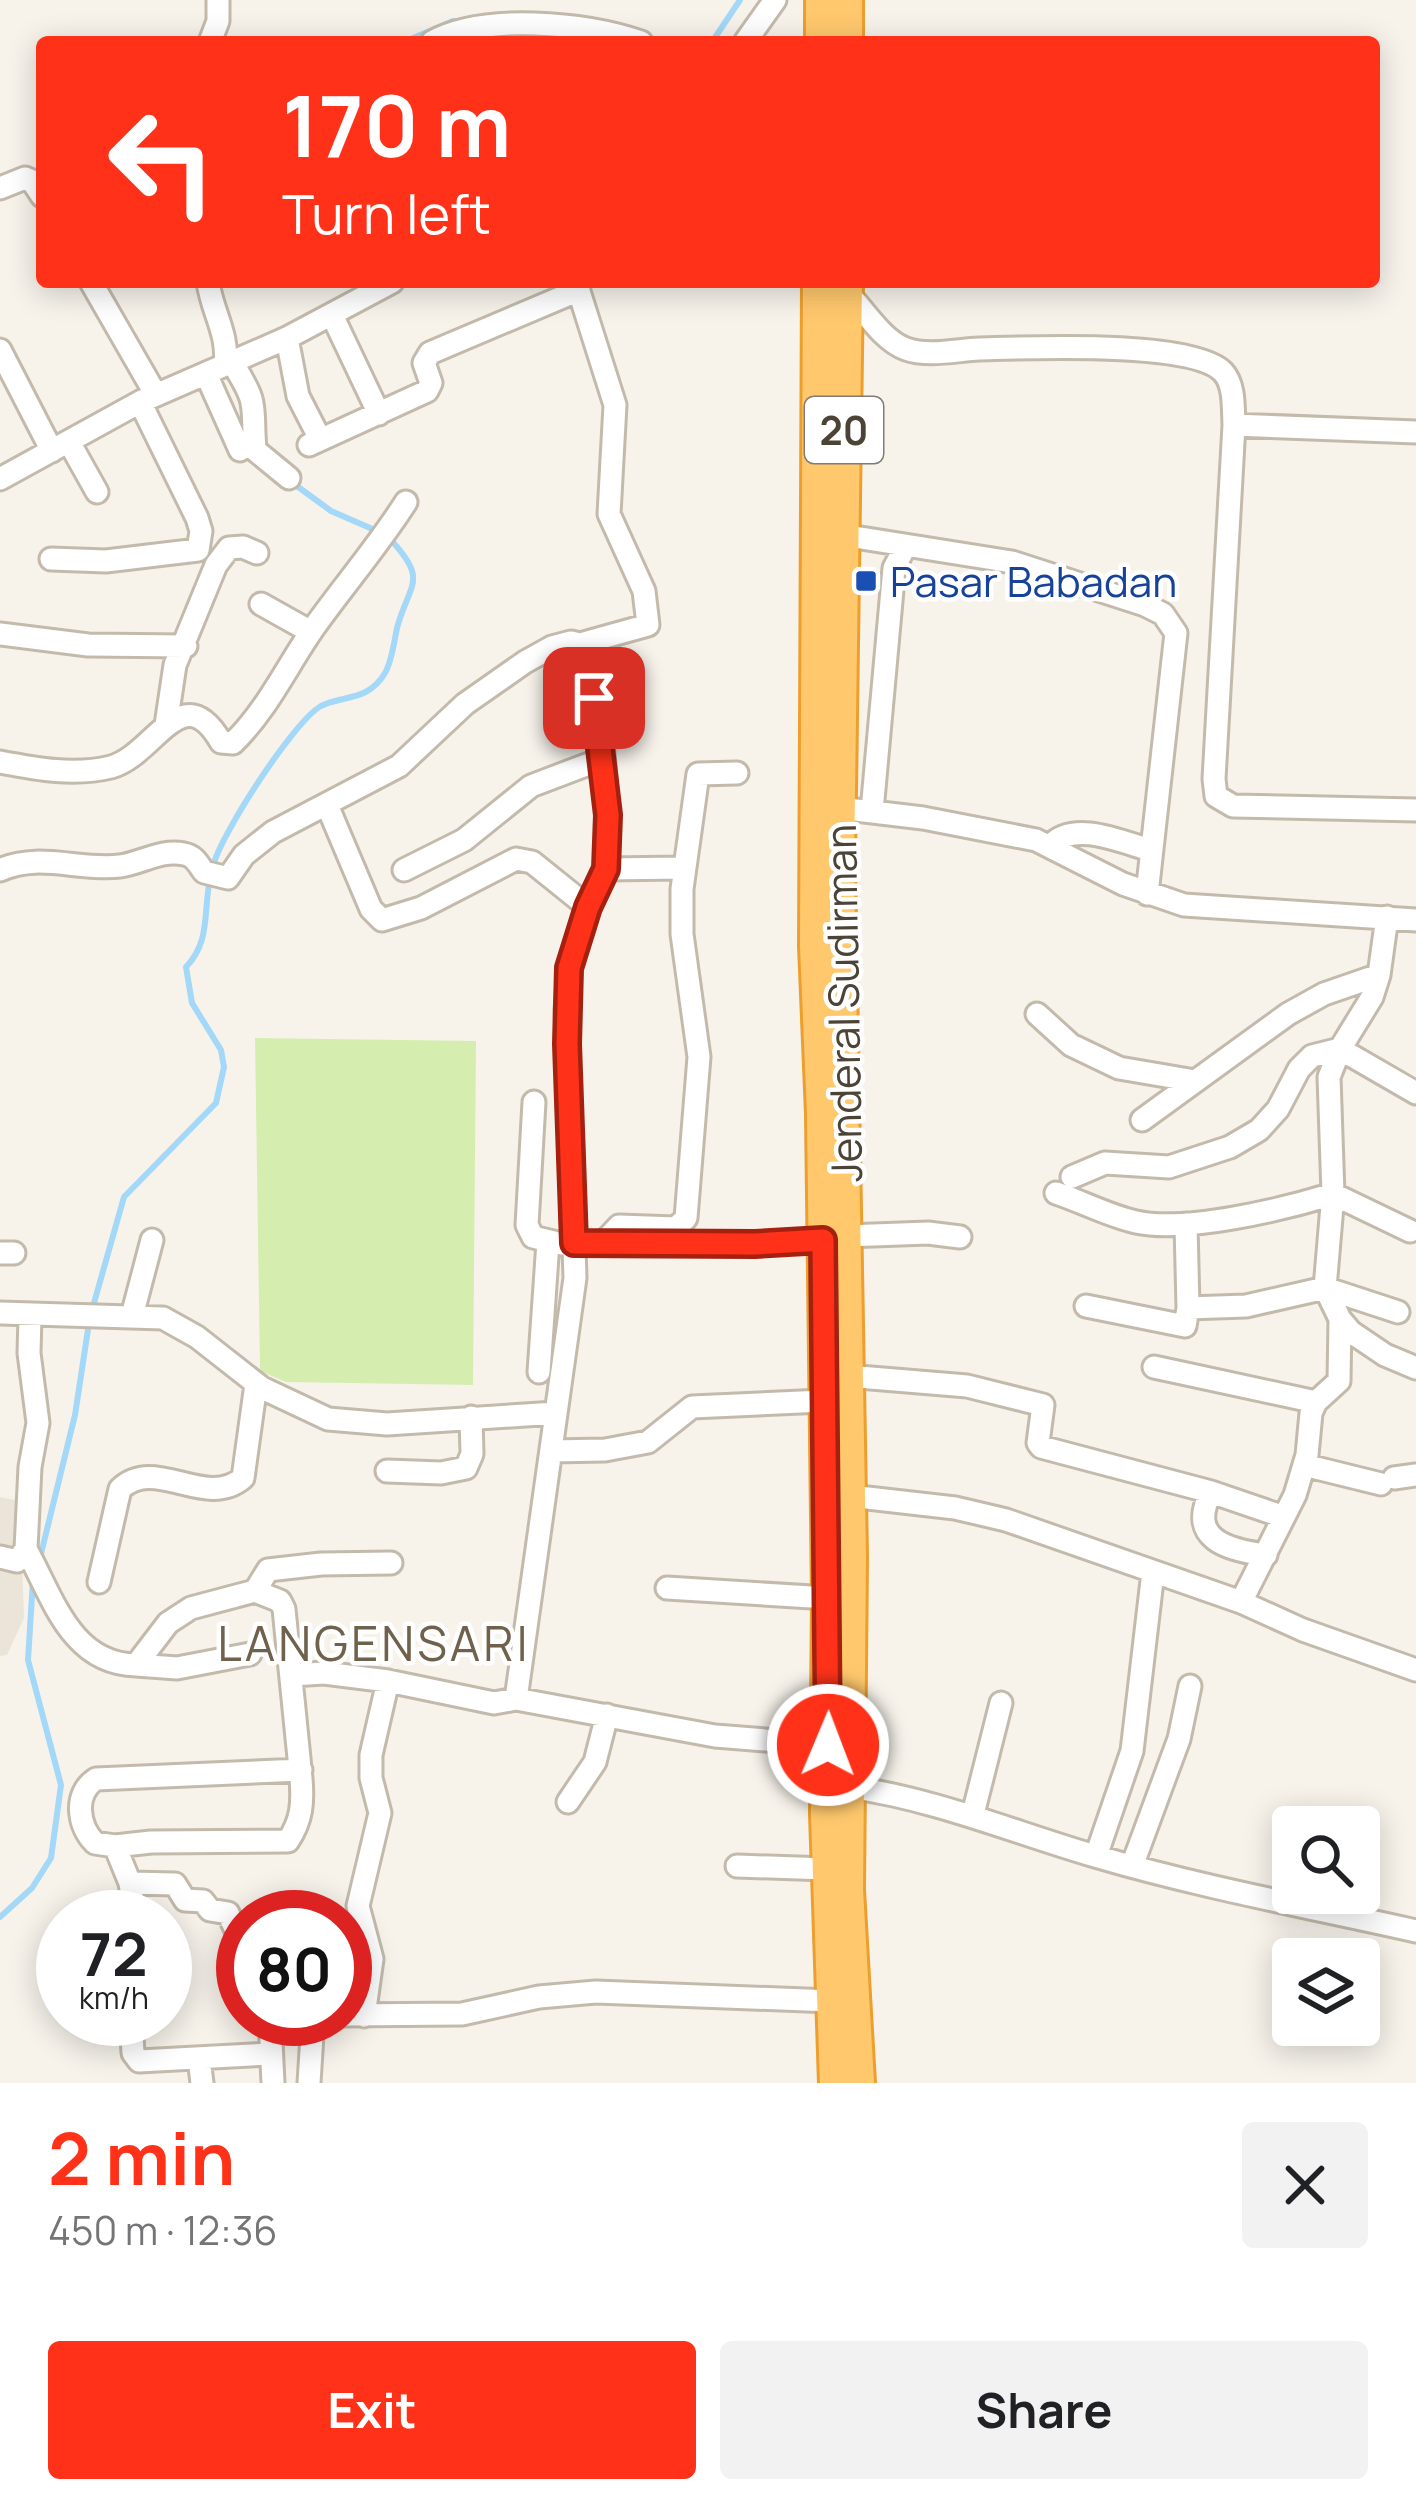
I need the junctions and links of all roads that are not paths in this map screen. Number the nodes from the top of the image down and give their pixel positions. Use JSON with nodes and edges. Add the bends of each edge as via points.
{"nodes":[{"id":1,"x":218,"y":0,"type":"edge"},
{"id":2,"x":775,"y":0,"type":"edge"},
{"id":3,"x":821,"y":0,"type":"edge"},
{"id":4,"x":847,"y":0,"type":"edge"},
{"id":5,"x":212,"y":36,"type":"edge"},
{"id":6,"x":444,"y":36,"type":"edge"},
{"id":7,"x":618,"y":36,"type":"edge"},
{"id":8,"x":749,"y":36,"type":"edge"},
{"id":9,"x":821,"y":36,"type":"edge"},
{"id":10,"x":848,"y":36,"type":"edge"},
{"id":11,"x":36,"y":185,"type":"edge"},
{"id":12,"x":0,"y":188,"type":"edge"},
{"id":13,"x":95,"y":288,"type":"edge"},
{"id":14,"x":209,"y":288,"type":"edge"},
{"id":15,"x":381,"y":288,"type":"edge"},
{"id":16,"x":574,"y":288,"type":"edge"},
{"id":17,"x":579,"y":288,"type":"edge"},
{"id":18,"x":832,"y":288,"type":"edge"},
{"id":19,"x":832,"y":288,"type":"edge"},
{"id":20,"x":833,"y":288,"type":"edge"},
{"id":21,"x":332,"y":315,"type":"junction"},
{"id":22,"x":286,"y":338,"type":"junction"},
{"id":23,"x":0,"y":350,"type":"edge"},
{"id":24,"x":221,"y":367,"type":"junction"},
{"id":25,"x":148,"y":399,"type":"junction"},
{"id":26,"x":379,"y":413,"type":"junction"},
{"id":27,"x":1234,"y":425,"type":"junction"},
{"id":28,"x":1416,"y":432,"type":"edge"},
{"id":29,"x":60,"y":446,"type":"junction"},
{"id":30,"x":240,"y":450,"type":"dead end"},
{"id":31,"x":289,"y":478,"type":"dead end"},
{"id":32,"x":0,"y":479,"type":"edge"},
{"id":33,"x":97,"y":492,"type":"dead end"},
{"id":34,"x":406,"y":502,"type":"dead end"},
{"id":35,"x":842,"y":535,"type":"junction"},
{"id":36,"x":905,"y":547,"type":"junction"},
{"id":37,"x":257,"y":553,"type":"dead end"},
{"id":38,"x":51,"y":559,"type":"dead end"},
{"id":39,"x":261,"y":604,"type":"dead end"},
{"id":40,"x":311,"y":632,"type":"junction"},
{"id":41,"x":0,"y":634,"type":"edge"},
{"id":42,"x":580,"y":644,"type":"junction"},
{"id":43,"x":186,"y":646,"type":"junction"},
{"id":44,"x":166,"y":725,"type":"junction"},
{"id":45,"x":602,"y":759,"type":"junction"},
{"id":46,"x":0,"y":762,"type":"edge"},
{"id":47,"x":737,"y":772,"type":"dead end"},
{"id":48,"x":327,"y":805,"type":"junction"},
{"id":49,"x":839,"y":808,"type":"junction"},
{"id":50,"x":1416,"y":809,"type":"edge"},
{"id":51,"x":872,"y":812,"type":"junction"},
{"id":52,"x":1051,"y":845,"type":"junction"},
{"id":53,"x":1150,"y":850,"type":"junction"},
{"id":54,"x":683,"y":868,"type":"junction"},
{"id":55,"x":606,"y":869,"type":"junction"},
{"id":56,"x":0,"y":870,"type":"edge"},
{"id":57,"x":404,"y":870,"type":"dead end"},
{"id":58,"x":1147,"y":894,"type":"junction"},
{"id":59,"x":588,"y":907,"type":"junction"},
{"id":60,"x":1387,"y":917,"type":"junction"},
{"id":61,"x":1416,"y":920,"type":"edge"},
{"id":62,"x":1379,"y":975,"type":"junction"},
{"id":63,"x":1037,"y":1014,"type":"dead end"},
{"id":64,"x":1340,"y":1048,"type":"junction"},
{"id":65,"x":1195,"y":1082,"type":"junction"},
{"id":66,"x":1416,"y":1094,"type":"edge"},
{"id":67,"x":534,"y":1102,"type":"dead end"},
{"id":68,"x":1142,"y":1120,"type":"dead end"},
{"id":69,"x":1333,"y":1194,"type":"junction"},
{"id":70,"x":1186,"y":1224,"type":"junction"},
{"id":71,"x":1410,"y":1231,"type":"dead end"},
{"id":72,"x":960,"y":1237,"type":"dead end"},
{"id":73,"x":834,"y":1238,"type":"junction"},
{"id":74,"x":152,"y":1240,"type":"dead end"},
{"id":75,"x":548,"y":1242,"type":"junction"},
{"id":76,"x":574,"y":1243,"type":"junction"},
{"id":77,"x":603,"y":1243,"type":"junction"},
{"id":78,"x":1325,"y":1288,"type":"junction"},
{"id":79,"x":1086,"y":1306,"type":"dead end"},
{"id":80,"x":1188,"y":1308,"type":"junction"},
{"id":81,"x":1398,"y":1312,"type":"dead end"},
{"id":82,"x":0,"y":1313,"type":"edge"},
{"id":83,"x":31,"y":1316,"type":"junction"},
{"id":84,"x":132,"y":1316,"type":"junction"},
{"id":85,"x":1340,"y":1319,"type":"junction"},
{"id":86,"x":1154,"y":1367,"type":"dead end"},
{"id":87,"x":1416,"y":1367,"type":"edge"},
{"id":88,"x":539,"y":1372,"type":"dead end"},
{"id":89,"x":848,"y":1376,"type":"junction"},
{"id":90,"x":256,"y":1384,"type":"junction"},
{"id":91,"x":823,"y":1401,"type":"junction"},
{"id":92,"x":1316,"y":1402,"type":"junction"},
{"id":93,"x":556,"y":1413,"type":"junction"},
{"id":94,"x":471,"y":1417,"type":"junction"},
{"id":95,"x":551,"y":1451,"type":"junction"},
{"id":96,"x":1304,"y":1465,"type":"junction"},
{"id":97,"x":387,"y":1471,"type":"dead end"},
{"id":98,"x":1397,"y":1479,"type":"edge"},
{"id":99,"x":1211,"y":1492,"type":"junction"},
{"id":100,"x":850,"y":1496,"type":"junction"},
{"id":101,"x":1284,"y":1517,"type":"junction"},
{"id":102,"x":26,"y":1549,"type":"junction"},
{"id":103,"x":1266,"y":1555,"type":"junction"},
{"id":104,"x":0,"y":1557,"type":"edge"},
{"id":105,"x":391,"y":1563,"type":"dead end"},
{"id":106,"x":1153,"y":1572,"type":"junction"},
{"id":107,"x":99,"y":1582,"type":"dead end"},
{"id":108,"x":667,"y":1588,"type":"dead end"},
{"id":109,"x":255,"y":1591,"type":"junction"},
{"id":110,"x":828,"y":1598,"type":"junction"},
{"id":111,"x":1241,"y":1602,"type":"junction"},
{"id":112,"x":250,"y":1654,"type":"dead end"},
{"id":113,"x":136,"y":1665,"type":"junction"},
{"id":114,"x":1416,"y":1670,"type":"edge"},
{"id":115,"x":292,"y":1675,"type":"junction"},
{"id":116,"x":388,"y":1681,"type":"junction"},
{"id":117,"x":1190,"y":1686,"type":"dead end"},
{"id":118,"x":516,"y":1699,"type":"junction"},
{"id":119,"x":1001,"y":1703,"type":"dead end"},
{"id":120,"x":607,"y":1715,"type":"junction"},
{"id":121,"x":828,"y":1745,"type":"junction"},
{"id":122,"x":301,"y":1770,"type":"junction"},
{"id":123,"x":849,"y":1787,"type":"junction"},
{"id":124,"x":568,"y":1802,"type":"dead end"},
{"id":125,"x":973,"y":1814,"type":"junction"},
{"id":126,"x":115,"y":1846,"type":"junction"},
{"id":127,"x":1096,"y":1856,"type":"junction"},
{"id":128,"x":737,"y":1866,"type":"dead end"},
{"id":129,"x":1132,"y":1866,"type":"junction"},
{"id":130,"x":827,"y":1869,"type":"junction"},
{"id":131,"x":130,"y":1883,"type":"junction"},
{"id":132,"x":131,"y":1890,"type":"edge"},
{"id":133,"x":362,"y":1890,"type":"edge"},
{"id":134,"x":1272,"y":1894,"type":"edge"},
{"id":135,"x":216,"y":1911,"type":"edge"},
{"id":136,"x":1356,"y":1914,"type":"edge"},
{"id":137,"x":1416,"y":1930,"type":"edge"},
{"id":138,"x":831,"y":2002,"type":"junction"},
{"id":139,"x":372,"y":2016,"type":"edge"},
{"id":140,"x":132,"y":2046,"type":"edge"},
{"id":141,"x":270,"y":2046,"type":"edge"},
{"id":142,"x":311,"y":2046,"type":"edge"},
{"id":143,"x":270,"y":2054,"type":"junction"},
{"id":144,"x":199,"y":2059,"type":"junction"},
{"id":145,"x":202,"y":2083,"type":"edge"},
{"id":146,"x":273,"y":2083,"type":"edge"},
{"id":147,"x":309,"y":2083,"type":"edge"},
{"id":148,"x":836,"y":2083,"type":"edge"},
{"id":149,"x":859,"y":2083,"type":"edge"}],
"edges":[{"from":1,"to":5,"type":"street"},
{"from":2,"to":8,"type":"street"},
{"from":3,"to":9,"type":"highway"},
{"from":4,"to":10,"type":"highway"},
{"from":6,"to":7,"type":"street","via":[[510,25]]},
{"from":11,"to":12,"type":"street","via":[[26,178]]},
{"from":13,"to":25,"type":"street"},
{"from":14,"to":24,"type":"street","via":[[226,334]]},
{"from":15,"to":21,"type":"street"},
{"from":16,"to":26,"type":"street","via":[[426,355],[427,392]]},
{"from":17,"to":42,"type":"street","via":[[615,405],[609,514],[649,620]]},
{"from":18,"to":35,"type":"highway","name":"Jenderal Sudirman","number":"20"},
{"from":19,"to":73,"type":"highway","name":"Jenderal Sudirman","number":"20","via":[[815,946]]},
{"from":20,"to":27,"type":"street","via":[[894,343],[918,352],[1054,346],[1208,362],[1228,379]]},
{"from":21,"to":22,"type":"street"},
{"from":21,"to":26,"type":"street"},
{"from":22,"to":24,"type":"street"},
{"from":22,"to":26,"type":"street","via":[[314,442]]},
{"from":23,"to":29,"type":"street"},
{"from":24,"to":25,"type":"street"},
{"from":24,"to":30,"type":"street","via":[[226,425]]},
{"from":24,"to":31,"type":"street","via":[[253,396],[255,450]]},
{"from":25,"to":29,"type":"street"},
{"from":25,"to":38,"type":"street","via":[[197,518],[197,550]]},
{"from":27,"to":28,"type":"street"},
{"from":27,"to":50,"type":"street","via":[[1216,796],[1233,806]]},
{"from":29,"to":32,"type":"street"},
{"from":29,"to":33,"type":"street"},
{"from":34,"to":40,"type":"street"},
{"from":35,"to":36,"type":"street"},
{"from":35,"to":49,"type":"highway","name":"Jenderal Sudirman","number":"20"},
{"from":36,"to":51,"type":"street","via":[[894,568]]},
{"from":36,"to":53,"type":"street","via":[[1012,562],[1163,614],[1176,633]]},
{"from":37,"to":43,"type":"street","via":[[236,546],[223,555]]},
{"from":39,"to":40,"type":"street"},
{"from":40,"to":44,"type":"street","via":[[233,742],[221,742],[200,716]]},
{"from":41,"to":43,"type":"street"},
{"from":42,"to":45,"type":"street"},
{"from":42,"to":48,"type":"street","via":[[543,650],[465,704],[400,766]]},
{"from":43,"to":44,"type":"street","via":[[175,665]]},
{"from":44,"to":46,"type":"street","via":[[107,768],[58,772]]},
{"from":45,"to":55,"type":"street"},
{"from":45,"to":57,"type":"street","via":[[531,786],[464,840]]},
{"from":47,"to":54,"type":"street","via":[[698,774]]},
{"from":48,"to":56,"type":"street","via":[[273,832],[228,878],[184,853],[124,866],[17,862]]},
{"from":48,"to":59,"type":"street","via":[[382,920],[516,859],[532,862]]},
{"from":49,"to":51,"type":"street"},
{"from":49,"to":73,"type":"highway","name":"Jenderal Sudirman","number":"20"},
{"from":51,"to":52,"type":"street"},
{"from":52,"to":53,"type":"street","via":[[1076,833]]},
{"from":52,"to":58,"type":"street"},
{"from":53,"to":58,"type":"street"},
{"from":54,"to":55,"type":"street"},
{"from":54,"to":77,"type":"street","via":[[682,934],[699,1058],[686,1219],[676,1228],[620,1226]]},
{"from":55,"to":59,"type":"street"},
{"from":58,"to":60,"type":"street","via":[[1197,907]]},
{"from":59,"to":76,"type":"street","via":[[572,951],[566,1010]]},
{"from":60,"to":61,"type":"street"},
{"from":60,"to":62,"type":"street"},
{"from":62,"to":64,"type":"street"},
{"from":62,"to":65,"type":"street","via":[[1306,1004]]},
{"from":63,"to":65,"type":"street","via":[[1071,1045],[1119,1068]]},
{"from":64,"to":66,"type":"street"},
{"from":64,"to":69,"type":"street","via":[[1327,1094]]},
{"from":64,"to":70,"type":"street","via":[[1312,1056],[1268,1119],[1230,1147],[1169,1167],[1106,1163],[1064,1185],[1132,1222]]},
{"from":65,"to":68,"type":"street"},
{"from":67,"to":75,"type":"street","via":[[527,1225]]},
{"from":69,"to":70,"type":"street"},
{"from":69,"to":71,"type":"street"},
{"from":69,"to":78,"type":"street"},
{"from":70,"to":80,"type":"street"},
{"from":72,"to":73,"type":"street"},
{"from":73,"to":77,"type":"street"},
{"from":73,"to":89,"type":"highway","name":"Jenderal Sudirman","number":"20"},
{"from":73,"to":91,"type":"highway","name":"Jenderal Sudirman","number":"20"},
{"from":74,"to":84,"type":"street"},
{"from":75,"to":76,"type":"street"},
{"from":75,"to":88,"type":"street"},
{"from":76,"to":77,"type":"street"},
{"from":76,"to":93,"type":"street"},
{"from":78,"to":80,"type":"street","via":[[1246,1306]]},
{"from":78,"to":81,"type":"street"},
{"from":78,"to":85,"type":"street"},
{"from":79,"to":80,"type":"street","via":[[1180,1327]]},
{"from":82,"to":83,"type":"street"},
{"from":83,"to":84,"type":"street"},
{"from":83,"to":102,"type":"street","via":[[38,1423]]},
{"from":84,"to":90,"type":"street","via":[[177,1323]]},
{"from":85,"to":87,"type":"street","via":[[1374,1348]]},
{"from":85,"to":92,"type":"street","via":[[1339,1381]]},
{"from":86,"to":92,"type":"street"},
{"from":89,"to":99,"type":"street","via":[[967,1386],[1040,1404],[1041,1447]]},
{"from":89,"to":100,"type":"highway","name":"Jenderal Sudirman","number":"20"},
{"from":90,"to":94,"type":"street","via":[[328,1419]]},
{"from":90,"to":107,"type":"street","via":[[243,1478],[199,1490],[143,1477],[127,1482]]},
{"from":91,"to":95,"type":"street","via":[[692,1407],[648,1442]]},
{"from":91,"to":110,"type":"highway","name":"Jenderal Sudirman","number":"20"},
{"from":92,"to":96,"type":"street"},
{"from":93,"to":94,"type":"street"},
{"from":93,"to":95,"type":"street"},
{"from":94,"to":97,"type":"street","via":[[466,1468]]},
{"from":95,"to":118,"type":"street"},
{"from":96,"to":98,"type":"street"},
{"from":96,"to":101,"type":"street"},
{"from":99,"to":101,"type":"street"},
{"from":99,"to":103,"type":"street","via":[[1208,1534],[1223,1546]]},
{"from":100,"to":106,"type":"street","via":[[1006,1520]]},
{"from":100,"to":123,"type":"highway","name":"Jenderal Sudirman","number":"20"},
{"from":101,"to":103,"type":"street"},
{"from":102,"to":104,"type":"street","via":[[17,1561]]},
{"from":102,"to":113,"type":"street","via":[[80,1645],[102,1661]]},
{"from":103,"to":111,"type":"street"},
{"from":105,"to":109,"type":"street","via":[[282,1566],[268,1570]]},
{"from":106,"to":111,"type":"street"},
{"from":106,"to":127,"type":"street","via":[[1132,1751]]},
{"from":108,"to":110,"type":"street"},
{"from":109,"to":113,"type":"street","via":[[190,1609],[168,1623]]},
{"from":109,"to":115,"type":"street","via":[[283,1604]]},
{"from":110,"to":121,"type":"highway","name":"Jenderal Sudirman","number":"20"},
{"from":111,"to":114,"type":"street"},
{"from":112,"to":113,"type":"street","via":[[177,1668]]},
{"from":115,"to":116,"type":"street"},
{"from":115,"to":122,"type":"street"},
{"from":116,"to":118,"type":"street","via":[[494,1703]]},
{"from":116,"to":133,"type":"street","via":[[371,1755],[380,1813]]},
{"from":117,"to":129,"type":"street"},
{"from":118,"to":120,"type":"street"},
{"from":119,"to":125,"type":"street"},
{"from":120,"to":121,"type":"street","via":[[748,1741]]},
{"from":120,"to":124,"type":"street","via":[[595,1762]]},
{"from":121,"to":130,"type":"highway","name":"Jenderal Sudirman","number":"20"},
{"from":122,"to":126,"type":"street","via":[[303,1805],[288,1841]]},
{"from":122,"to":126,"type":"street","via":[[96,1779],[81,1798],[82,1828],[95,1844]]},
{"from":123,"to":125,"type":"street"},
{"from":123,"to":149,"type":"highway","name":"Jenderal Sudirman","number":"20"},
{"from":125,"to":127,"type":"street"},
{"from":126,"to":131,"type":"street"},
{"from":127,"to":129,"type":"street"},
{"from":128,"to":130,"type":"street"},
{"from":129,"to":134,"type":"street"},
{"from":130,"to":138,"type":"highway","name":"Jenderal Sudirman","number":"20"},
{"from":131,"to":132,"type":"street"},
{"from":131,"to":135,"type":"street","via":[[172,1883],[185,1900]]},
{"from":136,"to":137,"type":"street"},
{"from":138,"to":139,"type":"street","via":[[596,1992],[463,2014]]},
{"from":138,"to":148,"type":"highway","name":"Jenderal Sudirman","number":"20"},
{"from":140,"to":144,"type":"street","via":[[139,2061]]},
{"from":141,"to":143,"type":"street"},
{"from":142,"to":147,"type":"street"},
{"from":143,"to":144,"type":"street"},
{"from":143,"to":146,"type":"street"},
{"from":144,"to":145,"type":"street"}]}
